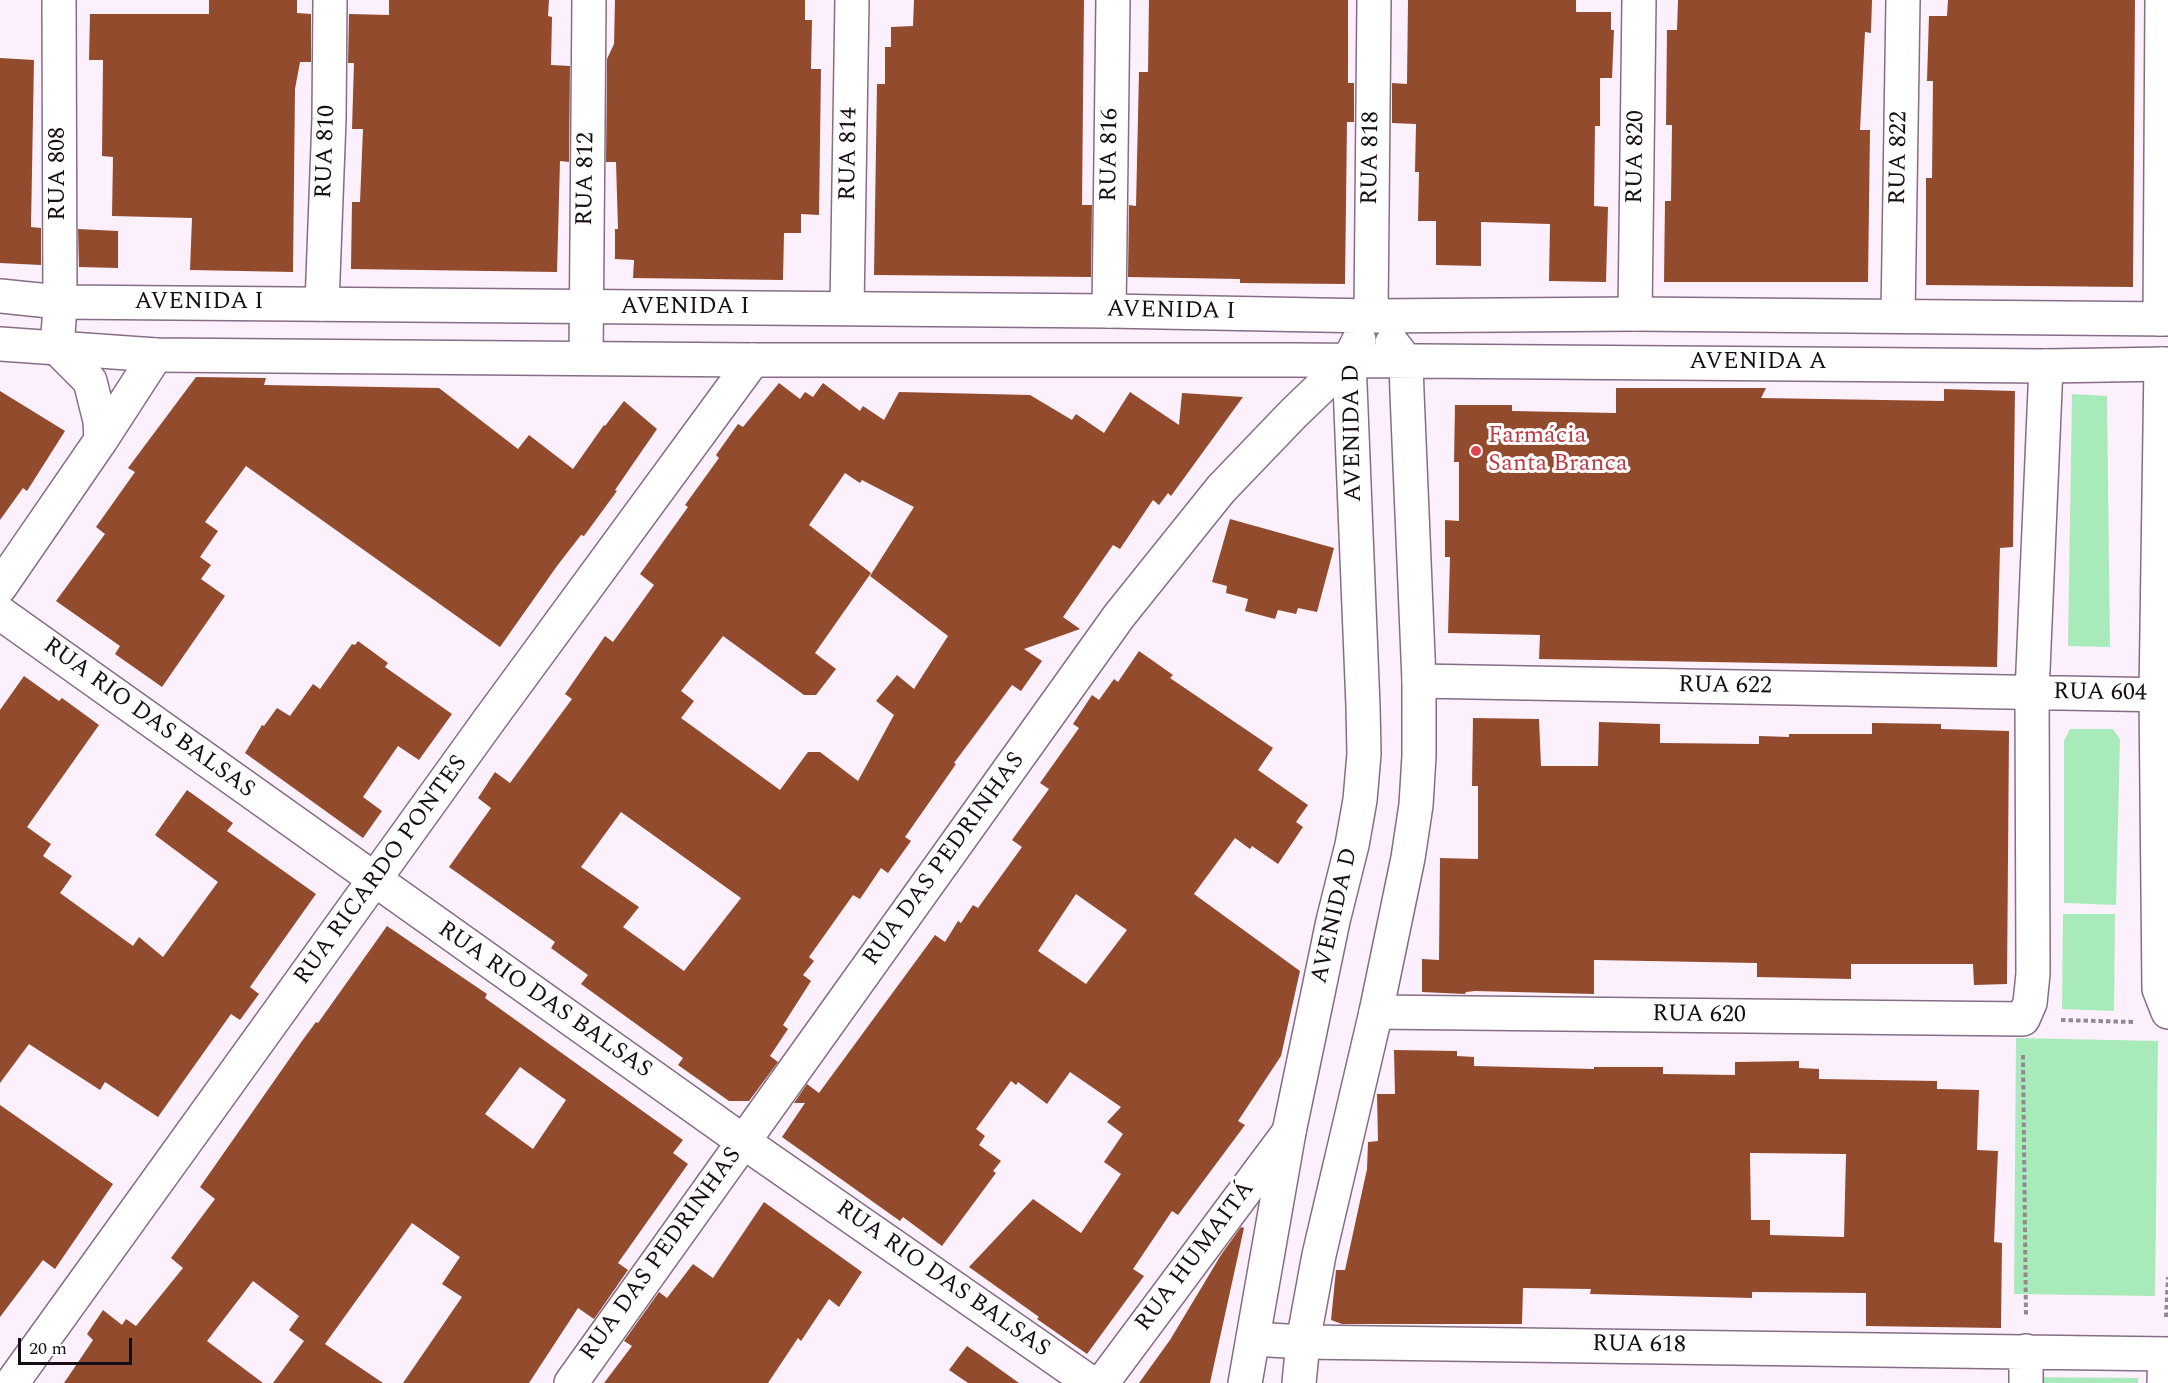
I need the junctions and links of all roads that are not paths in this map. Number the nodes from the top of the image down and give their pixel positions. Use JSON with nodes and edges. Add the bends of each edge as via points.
{"nodes":[{"id":1,"x":59,"y":0,"type":"edge"},
{"id":2,"x":330,"y":0,"type":"edge"},
{"id":3,"x":589,"y":0,"type":"edge"},
{"id":4,"x":852,"y":0,"type":"edge"},
{"id":5,"x":1113,"y":0,"type":"edge"},
{"id":6,"x":1374,"y":0,"type":"edge"},
{"id":7,"x":1639,"y":0,"type":"edge"},
{"id":8,"x":1903,"y":0,"type":"edge"},
{"id":9,"x":2162,"y":0,"type":"edge"},
{"id":10,"x":0,"y":296,"type":"edge"},
{"id":11,"x":59,"y":302,"type":"junction"},
{"id":12,"x":322,"y":304,"type":"junction"},
{"id":13,"x":585,"y":308,"type":"junction"},
{"id":14,"x":847,"y":308,"type":"junction"},
{"id":15,"x":1109,"y":311,"type":"junction"},
{"id":16,"x":1635,"y":314,"type":"junction"},
{"id":17,"x":1371,"y":316,"type":"junction"},
{"id":18,"x":1854,"y":316,"type":"junction"},
{"id":19,"x":1898,"y":316,"type":"junction"},
{"id":20,"x":2164,"y":319,"type":"edge"},
{"id":21,"x":0,"y":344,"type":"edge"},
{"id":22,"x":57,"y":348,"type":"junction"},
{"id":23,"x":156,"y":355,"type":"junction"},
{"id":24,"x":586,"y":358,"type":"junction"},
{"id":25,"x":753,"y":360,"type":"junction"},
{"id":26,"x":1348,"y":360,"type":"junction"},
{"id":27,"x":1406,"y":361,"type":"junction"},
{"id":28,"x":1852,"y":364,"type":"junction"},
{"id":29,"x":2164,"y":364,"type":"edge"},
{"id":30,"x":2046,"y":366,"type":"junction"},
{"id":31,"x":100,"y":440,"type":"junction"},
{"id":32,"x":0,"y":587,"type":"edge"},
{"id":33,"x":0,"y":613,"type":"edge"},
{"id":34,"x":1419,"y":681,"type":"junction"},
{"id":35,"x":2032,"y":693,"type":"junction"},
{"id":36,"x":2162,"y":695,"type":"edge"},
{"id":37,"x":375,"y":881,"type":"junction"},
{"id":38,"x":1376,"y":1012,"type":"junction"},
{"id":39,"x":2168,"y":1012,"type":"edge"},
{"id":40,"x":1289,"y":1132,"type":"junction"},
{"id":41,"x":743,"y":1142,"type":"junction"},
{"id":42,"x":1253,"y":1339,"type":"junction"},
{"id":43,"x":1303,"y":1342,"type":"junction"},
{"id":44,"x":2026,"y":1351,"type":"junction"},
{"id":45,"x":2166,"y":1364,"type":"edge"},
{"id":46,"x":12,"y":1383,"type":"edge"},
{"id":47,"x":571,"y":1383,"type":"edge"},
{"id":48,"x":1091,"y":1383,"type":"edge"},
{"id":49,"x":1102,"y":1383,"type":"edge"},
{"id":50,"x":1245,"y":1383,"type":"edge"},
{"id":51,"x":1299,"y":1383,"type":"edge"},
{"id":52,"x":2026,"y":1383,"type":"edge"}],
"edges":[{"from":1,"to":11,"type":"street","name":"RUA 808"},
{"from":2,"to":12,"type":"street","name":"RUA 810"},
{"from":3,"to":13,"type":"street","name":"RUA 812"},
{"from":4,"to":14,"type":"street","name":"RUA 814"},
{"from":5,"to":15,"type":"street","name":"RUA 816"},
{"from":6,"to":17,"type":"street","name":"RUA 818"},
{"from":7,"to":16,"type":"street","name":"RUA 820"},
{"from":8,"to":19,"type":"street","name":"RUA 822"},
{"from":9,"to":20,"type":"street"},
{"from":10,"to":11,"type":"street","name":"AVENIDA I"},
{"from":11,"to":12,"type":"street","name":"AVENIDA I"},
{"from":11,"to":22,"type":"street","name":"RUA 808"},
{"from":12,"to":13,"type":"street","name":"AVENIDA I"},
{"from":13,"to":14,"type":"street","name":"AVENIDA I"},
{"from":13,"to":24,"type":"street","name":"RUA 812"},
{"from":14,"to":15,"type":"street","name":"AVENIDA I"},
{"from":15,"to":17,"type":"street","name":"AVENIDA I"},
{"from":16,"to":17,"type":"street","name":"AVENIDA A"},
{"from":16,"to":18,"type":"street","name":"AVENIDA A"},
{"from":17,"to":26,"type":"street","name":"AVENIDA D"},
{"from":17,"to":27,"type":"street","name":"AVENIDA D"},
{"from":18,"to":19,"type":"street","name":"AVENIDA A"},
{"from":18,"to":28,"type":"street"},
{"from":19,"to":20,"type":"street","name":"AVENIDA A"},
{"from":21,"to":22,"type":"street","name":"AVENIDA I"},
{"from":22,"to":23,"type":"street","name":"AVENIDA I"},
{"from":22,"to":31,"type":"street","via":[[90,381],[100,421]]},
{"from":23,"to":24,"type":"street","name":"AVENIDA I"},
{"from":23,"to":31,"type":"street"},
{"from":24,"to":25,"type":"street","name":"AVENIDA I"},
{"from":25,"to":26,"type":"street","name":"AVENIDA I"},
{"from":25,"to":37,"type":"street","name":"RUA RICARDO PONTES"},
{"from":26,"to":27,"type":"street","name":"AVENIDA A"},
{"from":26,"to":40,"type":"street","name":"AVENIDA D","via":[[1364,754],[1352,846]]},
{"from":26,"to":41,"type":"street","name":"RUA DAS PEDRINHAS","via":[[1221,489],[1119,616]]},
{"from":27,"to":28,"type":"street","name":"AVENIDA A"},
{"from":27,"to":34,"type":"street"},
{"from":28,"to":30,"type":"street","name":"AVENIDA A"},
{"from":29,"to":30,"type":"street","name":"AVENIDA A"},
{"from":29,"to":36,"type":"street"},
{"from":30,"to":35,"type":"street"},
{"from":31,"to":32,"type":"street"},
{"from":33,"to":37,"type":"street","name":"RUA RIO DAS BALSAS"},
{"from":34,"to":35,"type":"street","name":"RUA 622"},
{"from":34,"to":38,"type":"street","via":[[1416,806]]},
{"from":35,"to":36,"type":"street","name":"RUA 604"},
{"from":35,"to":38,"type":"street","name":"RUA 620","via":[[2034,974],[2030,1003],[2023,1019]]},
{"from":36,"to":39,"type":"street","via":[[2159,988]]},
{"from":37,"to":41,"type":"street","name":"RUA RIO DAS BALSAS"},
{"from":37,"to":46,"type":"street","name":"RUA RICARDO PONTES"},
{"from":38,"to":43,"type":"street","via":[[1319,1255]]},
{"from":40,"to":42,"type":"street","name":"AVENIDA D"},
{"from":40,"to":49,"type":"street","name":"RUA HUMAITÁ"},
{"from":41,"to":47,"type":"street","name":"RUA DAS PEDRINHAS"},
{"from":41,"to":48,"type":"street","name":"RUA RIO DAS BALSAS"},
{"from":42,"to":43,"type":"street","name":"RUA 618"},
{"from":42,"to":50,"type":"street","name":"AVENIDA D"},
{"from":43,"to":44,"type":"street","name":"RUA 618"},
{"from":43,"to":51,"type":"street"},
{"from":44,"to":45,"type":"street","name":"RUA 618"},
{"from":44,"to":52,"type":"street"}]}
